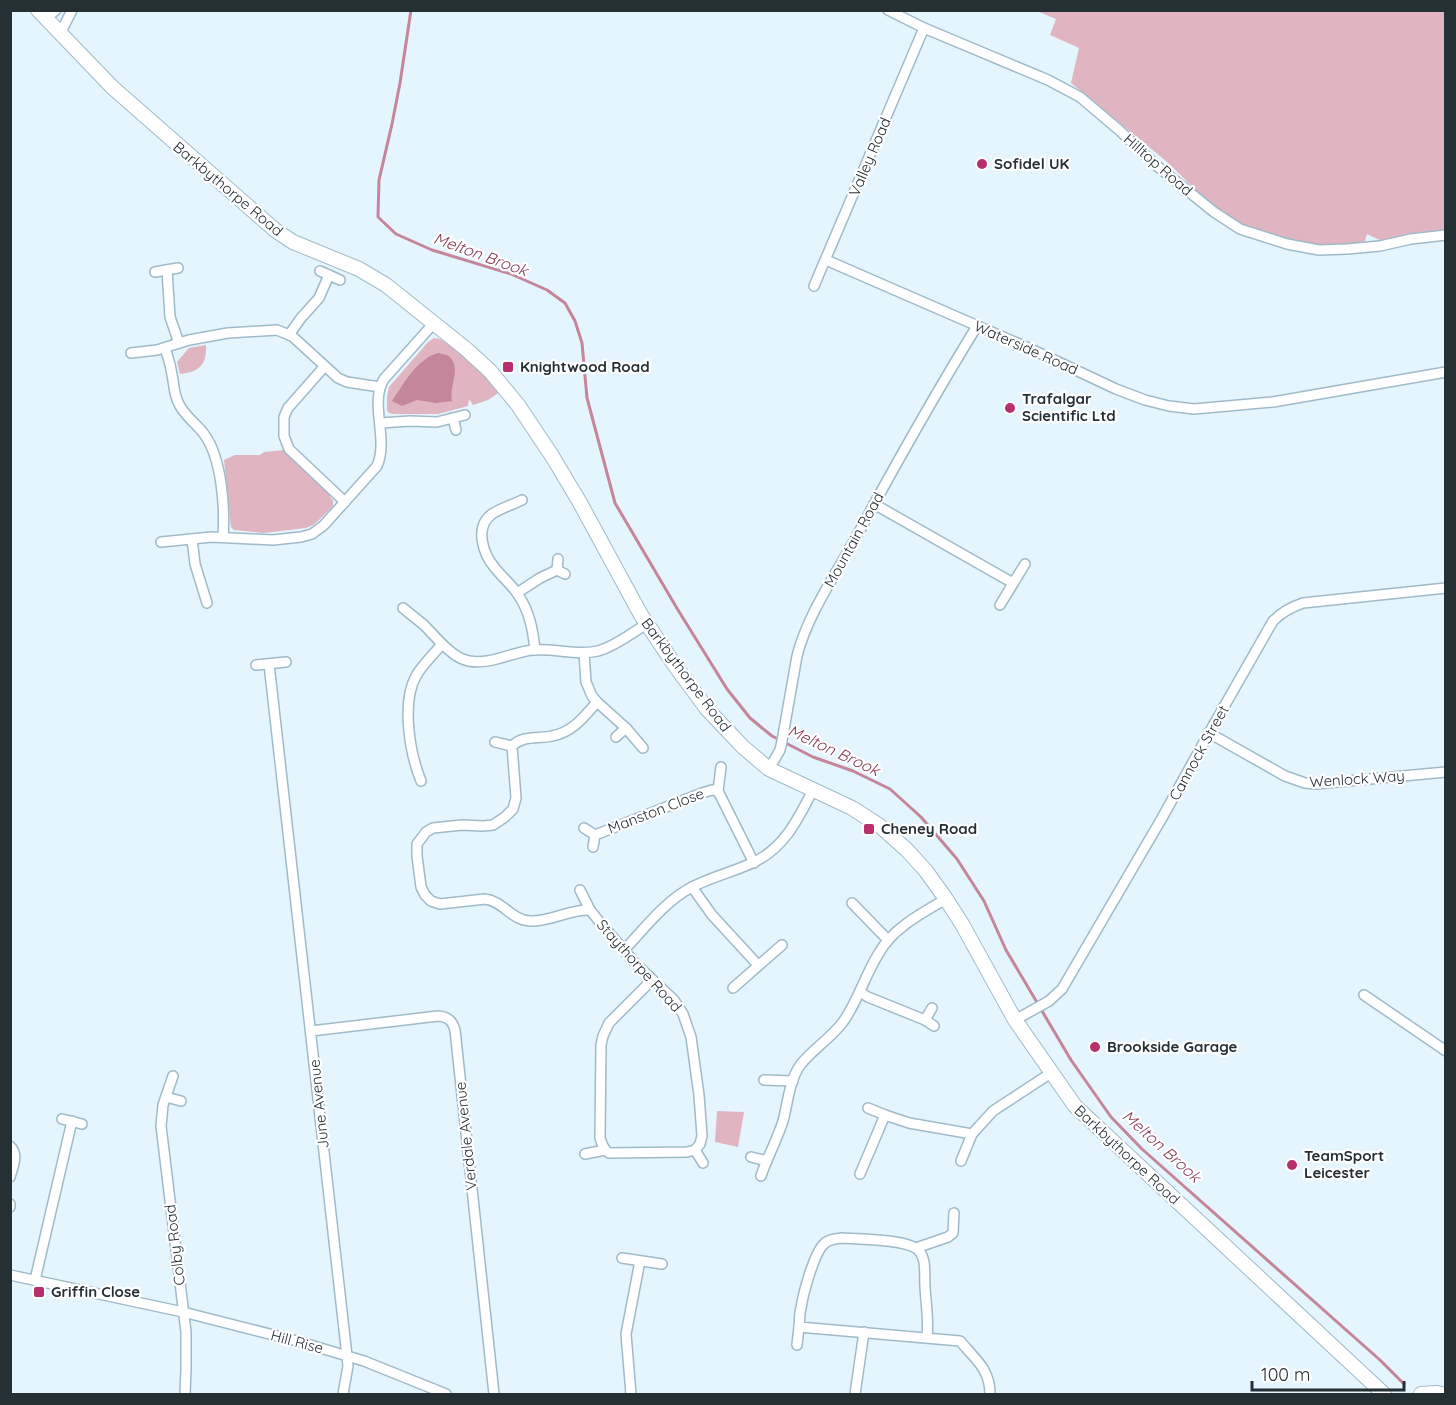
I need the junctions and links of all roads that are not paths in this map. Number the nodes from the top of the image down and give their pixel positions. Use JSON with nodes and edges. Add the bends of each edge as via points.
{"nodes":[{"id":1,"x":72,"y":10,"type":"edge"},
{"id":2,"x":888,"y":10,"type":"edge"},
{"id":3,"x":47,"y":13,"type":"edge"},
{"id":4,"x":924,"y":28,"type":"junction"},
{"id":5,"x":60,"y":34,"type":"junction"},
{"id":6,"x":1446,"y":235,"type":"edge"},
{"id":7,"x":826,"y":260,"type":"junction"},
{"id":8,"x":178,"y":268,"type":"dead end"},
{"id":9,"x":167,"y":270,"type":"junction"},
{"id":10,"x":320,"y":271,"type":"dead end"},
{"id":11,"x":155,"y":272,"type":"dead end"},
{"id":12,"x":329,"y":275,"type":"junction"},
{"id":13,"x":340,"y":280,"type":"dead end"},
{"id":14,"x":814,"y":286,"type":"dead end"},
{"id":15,"x":434,"y":322,"type":"junction"},
{"id":16,"x":977,"y":326,"type":"junction"},
{"id":17,"x":289,"y":335,"type":"junction"},
{"id":18,"x":179,"y":343,"type":"junction"},
{"id":19,"x":165,"y":348,"type":"junction"},
{"id":20,"x":131,"y":353,"type":"dead end"},
{"id":21,"x":324,"y":367,"type":"junction"},
{"id":22,"x":1446,"y":372,"type":"edge"},
{"id":23,"x":380,"y":387,"type":"junction"},
{"id":24,"x":465,"y":415,"type":"dead end"},
{"id":25,"x":453,"y":418,"type":"junction"},
{"id":26,"x":380,"y":423,"type":"junction"},
{"id":27,"x":456,"y":430,"type":"dead end"},
{"id":28,"x":522,"y":500,"type":"dead end"},
{"id":29,"x":345,"y":502,"type":"junction"},
{"id":30,"x":874,"y":504,"type":"junction"},
{"id":31,"x":223,"y":537,"type":"junction"},
{"id":32,"x":192,"y":539,"type":"junction"},
{"id":33,"x":161,"y":542,"type":"dead end"},
{"id":34,"x":558,"y":559,"type":"dead end"},
{"id":35,"x":1025,"y":564,"type":"dead end"},
{"id":36,"x":1013,"y":583,"type":"junction"},
{"id":37,"x":1446,"y":588,"type":"edge"},
{"id":38,"x":203,"y":591,"type":"junction"},
{"id":39,"x":517,"y":593,"type":"junction"},
{"id":40,"x":193,"y":594,"type":"dead end"},
{"id":41,"x":207,"y":603,"type":"dead end"},
{"id":42,"x":1000,"y":605,"type":"dead end"},
{"id":43,"x":403,"y":608,"type":"dead end"},
{"id":44,"x":412,"y":616,"type":"junction"},
{"id":45,"x":405,"y":624,"type":"dead end"},
{"id":46,"x":647,"y":624,"type":"junction"},
{"id":47,"x":442,"y":644,"type":"junction"},
{"id":48,"x":535,"y":650,"type":"junction"},
{"id":49,"x":584,"y":653,"type":"junction"},
{"id":50,"x":286,"y":662,"type":"dead end"},
{"id":51,"x":269,"y":664,"type":"junction"},
{"id":52,"x":256,"y":665,"type":"dead end"},
{"id":53,"x":597,"y":702,"type":"junction"},
{"id":54,"x":626,"y":728,"type":"junction"},
{"id":55,"x":1209,"y":733,"type":"junction"},
{"id":56,"x":616,"y":737,"type":"dead end"},
{"id":57,"x":423,"y":738,"type":"dead end"},
{"id":58,"x":411,"y":741,"type":"junction"},
{"id":59,"x":495,"y":742,"type":"dead end"},
{"id":60,"x":512,"y":746,"type":"junction"},
{"id":61,"x":643,"y":748,"type":"dead end"},
{"id":62,"x":721,"y":767,"type":"dead end"},
{"id":63,"x":769,"y":769,"type":"junction"},
{"id":64,"x":1446,"y":772,"type":"edge"},
{"id":65,"x":421,"y":781,"type":"dead end"},
{"id":66,"x":813,"y":790,"type":"junction"},
{"id":67,"x":718,"y":791,"type":"junction"},
{"id":68,"x":584,"y":828,"type":"dead end"},
{"id":69,"x":595,"y":835,"type":"junction"},
{"id":70,"x":593,"y":847,"type":"dead end"},
{"id":71,"x":754,"y":863,"type":"junction"},
{"id":72,"x":692,"y":887,"type":"junction"},
{"id":73,"x":580,"y":890,"type":"dead end"},
{"id":74,"x":946,"y":899,"type":"junction"},
{"id":75,"x":852,"y":903,"type":"dead end"},
{"id":76,"x":590,"y":910,"type":"junction"},
{"id":77,"x":888,"y":940,"type":"junction"},
{"id":78,"x":782,"y":945,"type":"dead end"},
{"id":79,"x":624,"y":950,"type":"junction"},
{"id":80,"x":758,"y":965,"type":"junction"},
{"id":81,"x":652,"y":980,"type":"junction"},
{"id":82,"x":733,"y":988,"type":"dead end"},
{"id":83,"x":860,"y":992,"type":"junction"},
{"id":84,"x":1364,"y":995,"type":"dead end"},
{"id":85,"x":932,"y":1008,"type":"dead end"},
{"id":86,"x":925,"y":1020,"type":"junction"},
{"id":87,"x":1015,"y":1020,"type":"junction"},
{"id":88,"x":934,"y":1026,"type":"dead end"},
{"id":89,"x":311,"y":1031,"type":"junction"},
{"id":90,"x":1446,"y":1051,"type":"edge"},
{"id":91,"x":1051,"y":1073,"type":"junction"},
{"id":92,"x":173,"y":1076,"type":"dead end"},
{"id":93,"x":764,"y":1080,"type":"dead end"},
{"id":94,"x":793,"y":1081,"type":"junction"},
{"id":95,"x":166,"y":1097,"type":"junction"},
{"id":96,"x":181,"y":1101,"type":"dead end"},
{"id":97,"x":868,"y":1108,"type":"dead end"},
{"id":98,"x":885,"y":1115,"type":"junction"},
{"id":99,"x":72,"y":1122,"type":"dead end"},
{"id":100,"x":972,"y":1134,"type":"junction"},
{"id":101,"x":10,"y":1146,"type":"edge"},
{"id":102,"x":605,"y":1150,"type":"junction"},
{"id":103,"x":694,"y":1150,"type":"junction"},
{"id":104,"x":585,"y":1154,"type":"dead end"},
{"id":105,"x":751,"y":1157,"type":"dead end"},
{"id":106,"x":766,"y":1161,"type":"junction"},
{"id":107,"x":961,"y":1161,"type":"dead end"},
{"id":108,"x":703,"y":1163,"type":"dead end"},
{"id":109,"x":860,"y":1174,"type":"dead end"},
{"id":110,"x":761,"y":1176,"type":"dead end"},
{"id":111,"x":10,"y":1177,"type":"edge"},
{"id":112,"x":954,"y":1213,"type":"dead end"},
{"id":113,"x":916,"y":1248,"type":"junction"},
{"id":114,"x":622,"y":1258,"type":"dead end"},
{"id":115,"x":640,"y":1261,"type":"junction"},
{"id":116,"x":662,"y":1264,"type":"dead end"},
{"id":117,"x":10,"y":1275,"type":"edge"},
{"id":118,"x":35,"y":1280,"type":"junction"},
{"id":119,"x":183,"y":1312,"type":"junction"},
{"id":120,"x":799,"y":1327,"type":"junction"},
{"id":121,"x":864,"y":1332,"type":"junction"},
{"id":122,"x":927,"y":1338,"type":"junction"},
{"id":123,"x":797,"y":1345,"type":"dead end"},
{"id":124,"x":347,"y":1356,"type":"junction"},
{"id":125,"x":185,"y":1395,"type":"edge"},
{"id":126,"x":343,"y":1395,"type":"edge"},
{"id":127,"x":446,"y":1395,"type":"edge"},
{"id":128,"x":494,"y":1395,"type":"edge"},
{"id":129,"x":631,"y":1395,"type":"edge"},
{"id":130,"x":855,"y":1395,"type":"edge"},
{"id":131,"x":990,"y":1395,"type":"edge"},
{"id":132,"x":1384,"y":1395,"type":"edge"},
{"id":133,"x":1421,"y":1395,"type":"edge"},
{"id":134,"x":1442,"y":1395,"type":"edge"}],
"edges":[{"from":1,"to":5,"type":"street"},
{"from":2,"to":4,"type":"street","name":"Hilltop Road"},
{"from":3,"to":5,"type":"street","name":"Barkbythorpe Road"},
{"from":4,"to":6,"type":"street","name":"Hilltop Road","via":[[1080,97],[1157,166],[1240,228],[1319,250],[1380,246]]},
{"from":4,"to":7,"type":"street","name":"Valley Road"},
{"from":5,"to":15,"type":"street","name":"Barkbythorpe Road","via":[[112,87],[275,230],[293,242],[375,278]]},
{"from":7,"to":14,"type":"street","name":"Valley Road"},
{"from":7,"to":16,"type":"street","name":"Waterside Road"},
{"from":8,"to":9,"type":"street"},
{"from":9,"to":11,"type":"street"},
{"from":9,"to":18,"type":"street","via":[[170,317]]},
{"from":10,"to":12,"type":"street"},
{"from":12,"to":13,"type":"street"},
{"from":12,"to":17,"type":"street","via":[[319,298]]},
{"from":15,"to":23,"type":"street"},
{"from":15,"to":46,"type":"street","name":"Barkbythorpe Road","via":[[490,371],[518,405],[574,491]]},
{"from":16,"to":22,"type":"street","name":"Waterside Road","via":[[1116,389],[1145,400],[1194,409],[1284,401]]},
{"from":16,"to":30,"type":"street","name":"Mountain Road"},
{"from":17,"to":18,"type":"street","via":[[277,330],[232,333]]},
{"from":17,"to":21,"type":"street"},
{"from":18,"to":19,"type":"street"},
{"from":19,"to":20,"type":"street"},
{"from":19,"to":31,"type":"street","via":[[177,400],[204,434],[216,458]]},
{"from":21,"to":23,"type":"street","via":[[345,381]]},
{"from":21,"to":29,"type":"street","via":[[288,408],[284,436],[289,449]]},
{"from":23,"to":26,"type":"street"},
{"from":24,"to":25,"type":"street"},
{"from":25,"to":26,"type":"street"},
{"from":25,"to":27,"type":"street"},
{"from":26,"to":29,"type":"street","via":[[379,463]]},
{"from":28,"to":39,"type":"street","via":[[489,511],[482,536],[492,565]]},
{"from":29,"to":31,"type":"street","via":[[321,528],[308,535],[268,540]]},
{"from":30,"to":36,"type":"street"},
{"from":30,"to":63,"type":"street","name":"Mountain Road","via":[[800,644],[784,733]]},
{"from":31,"to":32,"type":"street"},
{"from":32,"to":33,"type":"street"},
{"from":32,"to":38,"type":"street"},
{"from":34,"to":39,"type":"street","via":[[561,572],[540,578]]},
{"from":35,"to":36,"type":"street"},
{"from":36,"to":42,"type":"street"},
{"from":37,"to":55,"type":"street","name":"Cannock Street","via":[[1291,607],[1273,621]]},
{"from":38,"to":40,"type":"street"},
{"from":38,"to":41,"type":"street"},
{"from":39,"to":48,"type":"street","via":[[530,620]]},
{"from":43,"to":44,"type":"street"},
{"from":44,"to":45,"type":"street"},
{"from":44,"to":47,"type":"street"},
{"from":46,"to":49,"type":"street","via":[[611,645]]},
{"from":46,"to":63,"type":"street","name":"Barkbythorpe Road","via":[[707,708]]},
{"from":47,"to":48,"type":"street","via":[[457,657],[476,662]]},
{"from":47,"to":58,"type":"street","via":[[412,686],[408,711]]},
{"from":48,"to":49,"type":"street"},
{"from":49,"to":53,"type":"street","via":[[586,682]]},
{"from":50,"to":51,"type":"street"},
{"from":51,"to":52,"type":"street"},
{"from":51,"to":89,"type":"street","name":"June Avenue","via":[[295,852]]},
{"from":53,"to":54,"type":"street"},
{"from":53,"to":60,"type":"street","via":[[580,723],[568,730],[524,739]]},
{"from":54,"to":56,"type":"street"},
{"from":54,"to":61,"type":"street"},
{"from":55,"to":64,"type":"street","name":"Wenlock Way","via":[[1285,776],[1305,783]]},
{"from":55,"to":87,"type":"street","name":"Cannock Street","via":[[1062,989]]},
{"from":57,"to":58,"type":"street"},
{"from":58,"to":65,"type":"street"},
{"from":59,"to":60,"type":"street"},
{"from":60,"to":76,"type":"street","via":[[516,798],[513,809],[493,825],[433,828],[426,832],[417,844],[421,887],[431,901],[440,904],[492,900],[510,914],[530,921]]},
{"from":62,"to":67,"type":"street","name":"Manston Close"},
{"from":63,"to":66,"type":"street","name":"Barkbythorpe Road"},
{"from":66,"to":71,"type":"street","via":[[788,836]]},
{"from":66,"to":74,"type":"street","name":"Barkbythorpe Road","via":[[880,826],[926,871]]},
{"from":67,"to":69,"type":"street","name":"Manston Close","via":[[702,793]]},
{"from":67,"to":71,"type":"street","name":"Manston Close"},
{"from":68,"to":69,"type":"street","name":"Manston Close"},
{"from":69,"to":70,"type":"street","name":"Manston Close"},
{"from":71,"to":72,"type":"street"},
{"from":72,"to":79,"type":"street","via":[[668,904]]},
{"from":72,"to":80,"type":"street"},
{"from":73,"to":76,"type":"street","name":"Staythorpe Road"},
{"from":74,"to":77,"type":"street"},
{"from":74,"to":87,"type":"street","name":"Barkbythorpe Road"},
{"from":75,"to":77,"type":"street"},
{"from":76,"to":79,"type":"street","name":"Staythorpe Road"},
{"from":77,"to":83,"type":"street"},
{"from":78,"to":80,"type":"street"},
{"from":79,"to":81,"type":"street","name":"Staythorpe Road"},
{"from":80,"to":82,"type":"street"},
{"from":81,"to":102,"type":"street","via":[[609,1023],[603,1036],[600,1138]]},
{"from":81,"to":103,"type":"street","name":"Staythorpe Road","via":[[683,1014],[691,1038],[702,1136]]},
{"from":83,"to":86,"type":"street"},
{"from":83,"to":94,"type":"street","via":[[843,1023],[802,1063]]},
{"from":84,"to":90,"type":"street"},
{"from":85,"to":86,"type":"street"},
{"from":86,"to":88,"type":"street"},
{"from":87,"to":91,"type":"street","name":"Barkbythorpe Road"},
{"from":89,"to":124,"type":"street","name":"June Avenue"},
{"from":89,"to":128,"type":"street","name":"Verdale Avenue","via":[[438,1016],[453,1023]]},
{"from":91,"to":100,"type":"street","via":[[993,1111]]},
{"from":91,"to":132,"type":"street","name":"Barkbythorpe Road","via":[[1075,1106]]},
{"from":92,"to":95,"type":"street","name":"Colby Road"},
{"from":93,"to":94,"type":"street"},
{"from":94,"to":106,"type":"street","via":[[782,1124]]},
{"from":95,"to":96,"type":"street"},
{"from":95,"to":119,"type":"street","name":"Colby Road","via":[[161,1126]]},
{"from":97,"to":98,"type":"street"},
{"from":98,"to":100,"type":"street"},
{"from":98,"to":109,"type":"street"},
{"from":99,"to":118,"type":"street"},
{"from":100,"to":107,"type":"street"},
{"from":101,"to":111,"type":"street","via":[[15,1152]]},
{"from":102,"to":103,"type":"street"},
{"from":102,"to":104,"type":"street"},
{"from":103,"to":108,"type":"street"},
{"from":105,"to":106,"type":"street"},
{"from":106,"to":110,"type":"street"},
{"from":112,"to":113,"type":"street","via":[[953,1233]]},
{"from":113,"to":120,"type":"street","via":[[904,1243],[852,1239],[826,1242],[819,1249],[806,1286]]},
{"from":113,"to":122,"type":"street","via":[[924,1261]]},
{"from":114,"to":115,"type":"street"},
{"from":115,"to":116,"type":"street"},
{"from":115,"to":129,"type":"street","via":[[626,1334]]},
{"from":117,"to":118,"type":"street","name":"Hill Rise"},
{"from":118,"to":119,"type":"street","name":"Hill Rise"},
{"from":119,"to":124,"type":"street","name":"Hill Rise"},
{"from":119,"to":125,"type":"street","name":"Colby Road"},
{"from":120,"to":121,"type":"street"},
{"from":120,"to":123,"type":"street"},
{"from":121,"to":122,"type":"street"},
{"from":121,"to":130,"type":"street"},
{"from":122,"to":131,"type":"street","via":[[960,1341],[983,1367]]},
{"from":124,"to":126,"type":"street","name":"June Avenue"},
{"from":124,"to":127,"type":"street","name":"Hill Rise"},
{"from":133,"to":134,"type":"street"}]}
